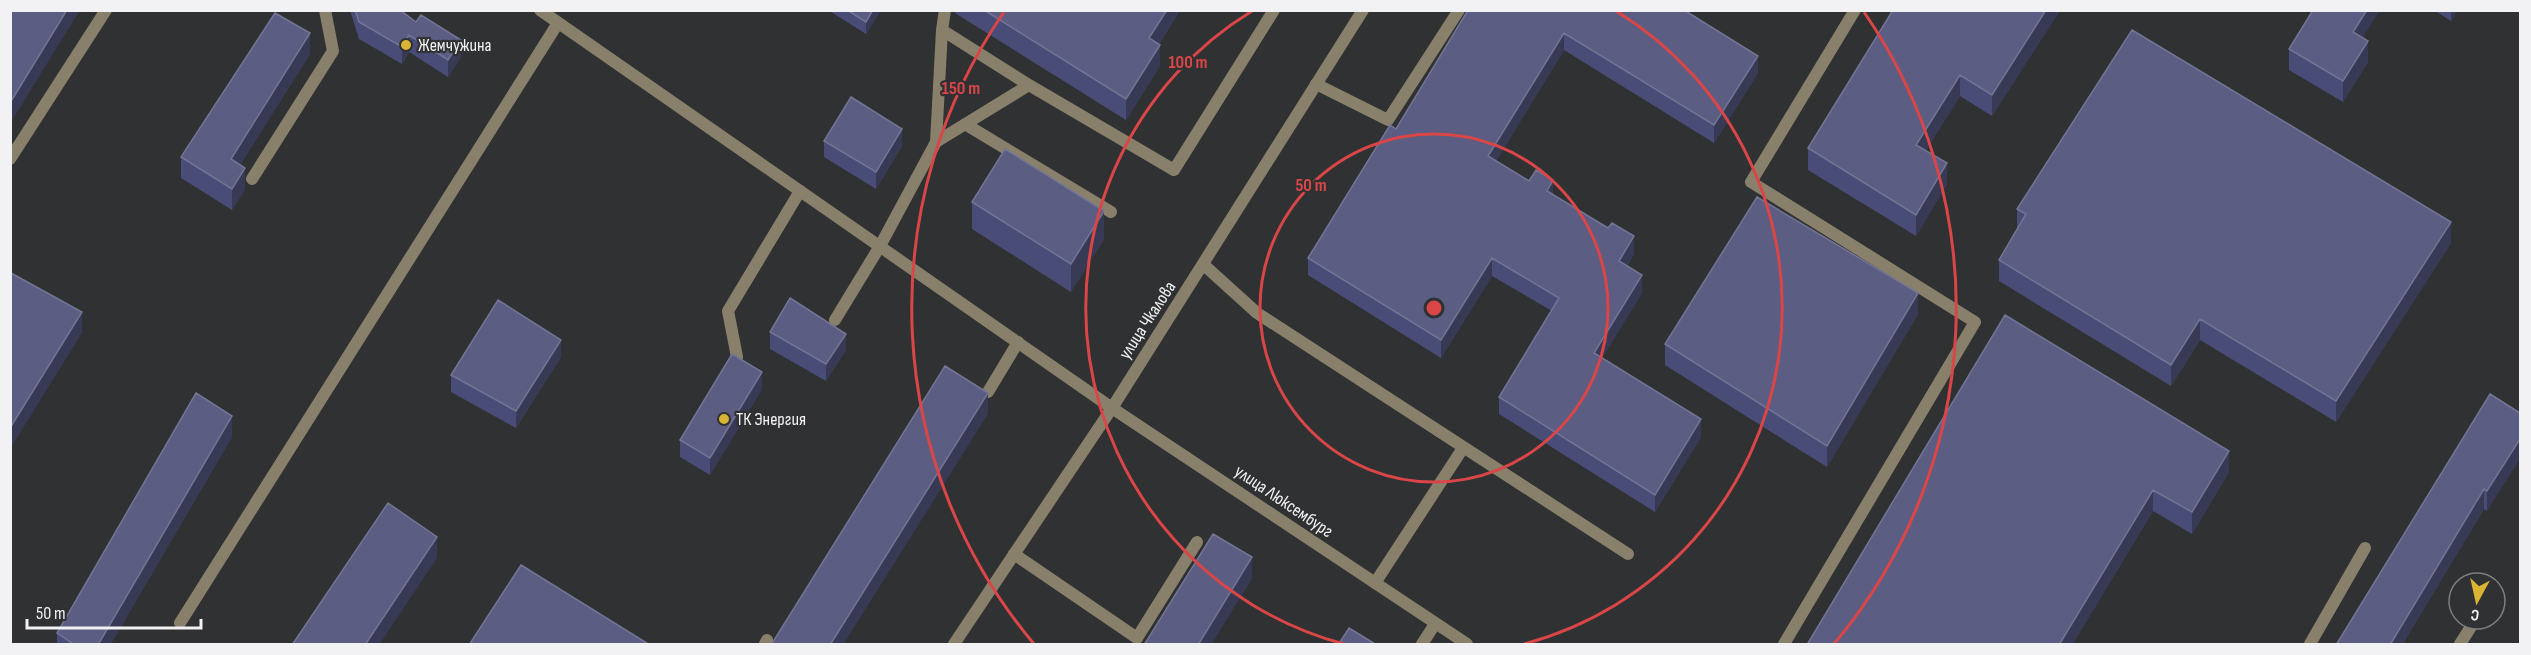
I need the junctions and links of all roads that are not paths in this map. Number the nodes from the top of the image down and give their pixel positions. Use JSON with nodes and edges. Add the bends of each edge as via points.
{"nodes":[{"id":1,"x":106,"y":10,"type":"edge"},
{"id":2,"x":325,"y":10,"type":"edge"},
{"id":3,"x":540,"y":10,"type":"edge"},
{"id":4,"x":945,"y":10,"type":"edge"},
{"id":5,"x":1274,"y":10,"type":"edge"},
{"id":6,"x":1363,"y":10,"type":"edge"},
{"id":7,"x":1459,"y":10,"type":"edge"},
{"id":8,"x":1855,"y":10,"type":"edge"},
{"id":9,"x":558,"y":23,"type":"junction"},
{"id":10,"x":942,"y":30,"type":"junction"},
{"id":11,"x":1316,"y":84,"type":"junction"},
{"id":12,"x":1029,"y":85,"type":"junction"},
{"id":13,"x":965,"y":124,"type":"junction"},
{"id":14,"x":936,"y":142,"type":"junction"},
{"id":15,"x":10,"y":159,"type":"edge"},
{"id":16,"x":252,"y":179,"type":"dead end"},
{"id":17,"x":800,"y":191,"type":"junction"},
{"id":18,"x":1111,"y":212,"type":"dead end"},
{"id":19,"x":880,"y":246,"type":"junction"},
{"id":20,"x":1204,"y":265,"type":"junction"},
{"id":21,"x":835,"y":320,"type":"dead end"},
{"id":22,"x":1018,"y":342,"type":"junction"},
{"id":23,"x":737,"y":357,"type":"edge"},
{"id":24,"x":988,"y":392,"type":"edge"},
{"id":25,"x":1113,"y":408,"type":"junction"},
{"id":26,"x":1463,"y":448,"type":"junction"},
{"id":27,"x":1197,"y":542,"type":"dead end"},
{"id":28,"x":2366,"y":548,"type":"dead end"},
{"id":29,"x":1014,"y":554,"type":"junction"},
{"id":30,"x":1628,"y":554,"type":"dead end"},
{"id":31,"x":1375,"y":583,"type":"junction"},
{"id":32,"x":180,"y":623,"type":"dead end"},
{"id":33,"x":1435,"y":624,"type":"junction"},
{"id":34,"x":2469,"y":631,"type":"edge"},
{"id":35,"x":1135,"y":641,"type":"edge"},
{"id":36,"x":954,"y":645,"type":"edge"},
{"id":37,"x":1422,"y":645,"type":"edge"},
{"id":38,"x":1467,"y":645,"type":"edge"},
{"id":39,"x":1784,"y":645,"type":"edge"},
{"id":40,"x":2310,"y":645,"type":"edge"},
{"id":41,"x":2460,"y":645,"type":"edge"}],
"edges":[{"from":1,"to":15,"type":"street"},
{"from":2,"to":16,"type":"street","via":[[333,51]]},
{"from":3,"to":9,"type":"street","name":"улица Люксембург"},
{"from":4,"to":10,"type":"street"},
{"from":5,"to":12,"type":"street","via":[[1174,170]]},
{"from":6,"to":11,"type":"street","name":"улица Чкалова"},
{"from":7,"to":11,"type":"street","via":[[1388,120]]},
{"from":8,"to":39,"type":"street","via":[[1751,182],[1976,322]]},
{"from":9,"to":17,"type":"street","name":"улица Люксембург"},
{"from":9,"to":32,"type":"street"},
{"from":10,"to":12,"type":"street"},
{"from":10,"to":14,"type":"street"},
{"from":11,"to":20,"type":"street","name":"улица Чкалова"},
{"from":12,"to":13,"type":"street"},
{"from":13,"to":14,"type":"street"},
{"from":13,"to":18,"type":"street"},
{"from":14,"to":19,"type":"street"},
{"from":17,"to":19,"type":"street","name":"улица Люксембург"},
{"from":17,"to":23,"type":"street","via":[[728,311]]},
{"from":19,"to":21,"type":"street"},
{"from":19,"to":22,"type":"street","name":"улица Люксембург"},
{"from":20,"to":25,"type":"street","name":"улица Чкалова"},
{"from":20,"to":26,"type":"street","via":[[1257,313]]},
{"from":22,"to":24,"type":"street"},
{"from":22,"to":25,"type":"street","name":"улица Люксембург"},
{"from":25,"to":29,"type":"street","name":"улица Чкалова"},
{"from":25,"to":31,"type":"street","name":"улица Люксембург"},
{"from":26,"to":30,"type":"street"},
{"from":26,"to":31,"type":"street"},
{"from":27,"to":35,"type":"street"},
{"from":28,"to":40,"type":"street"},
{"from":29,"to":35,"type":"street"},
{"from":29,"to":36,"type":"street","name":"улица Чкалова"},
{"from":31,"to":33,"type":"street","name":"улица Люксембург"},
{"from":33,"to":37,"type":"street"},
{"from":33,"to":38,"type":"street","name":"улица Люксембург"},
{"from":34,"to":41,"type":"street"}]}
